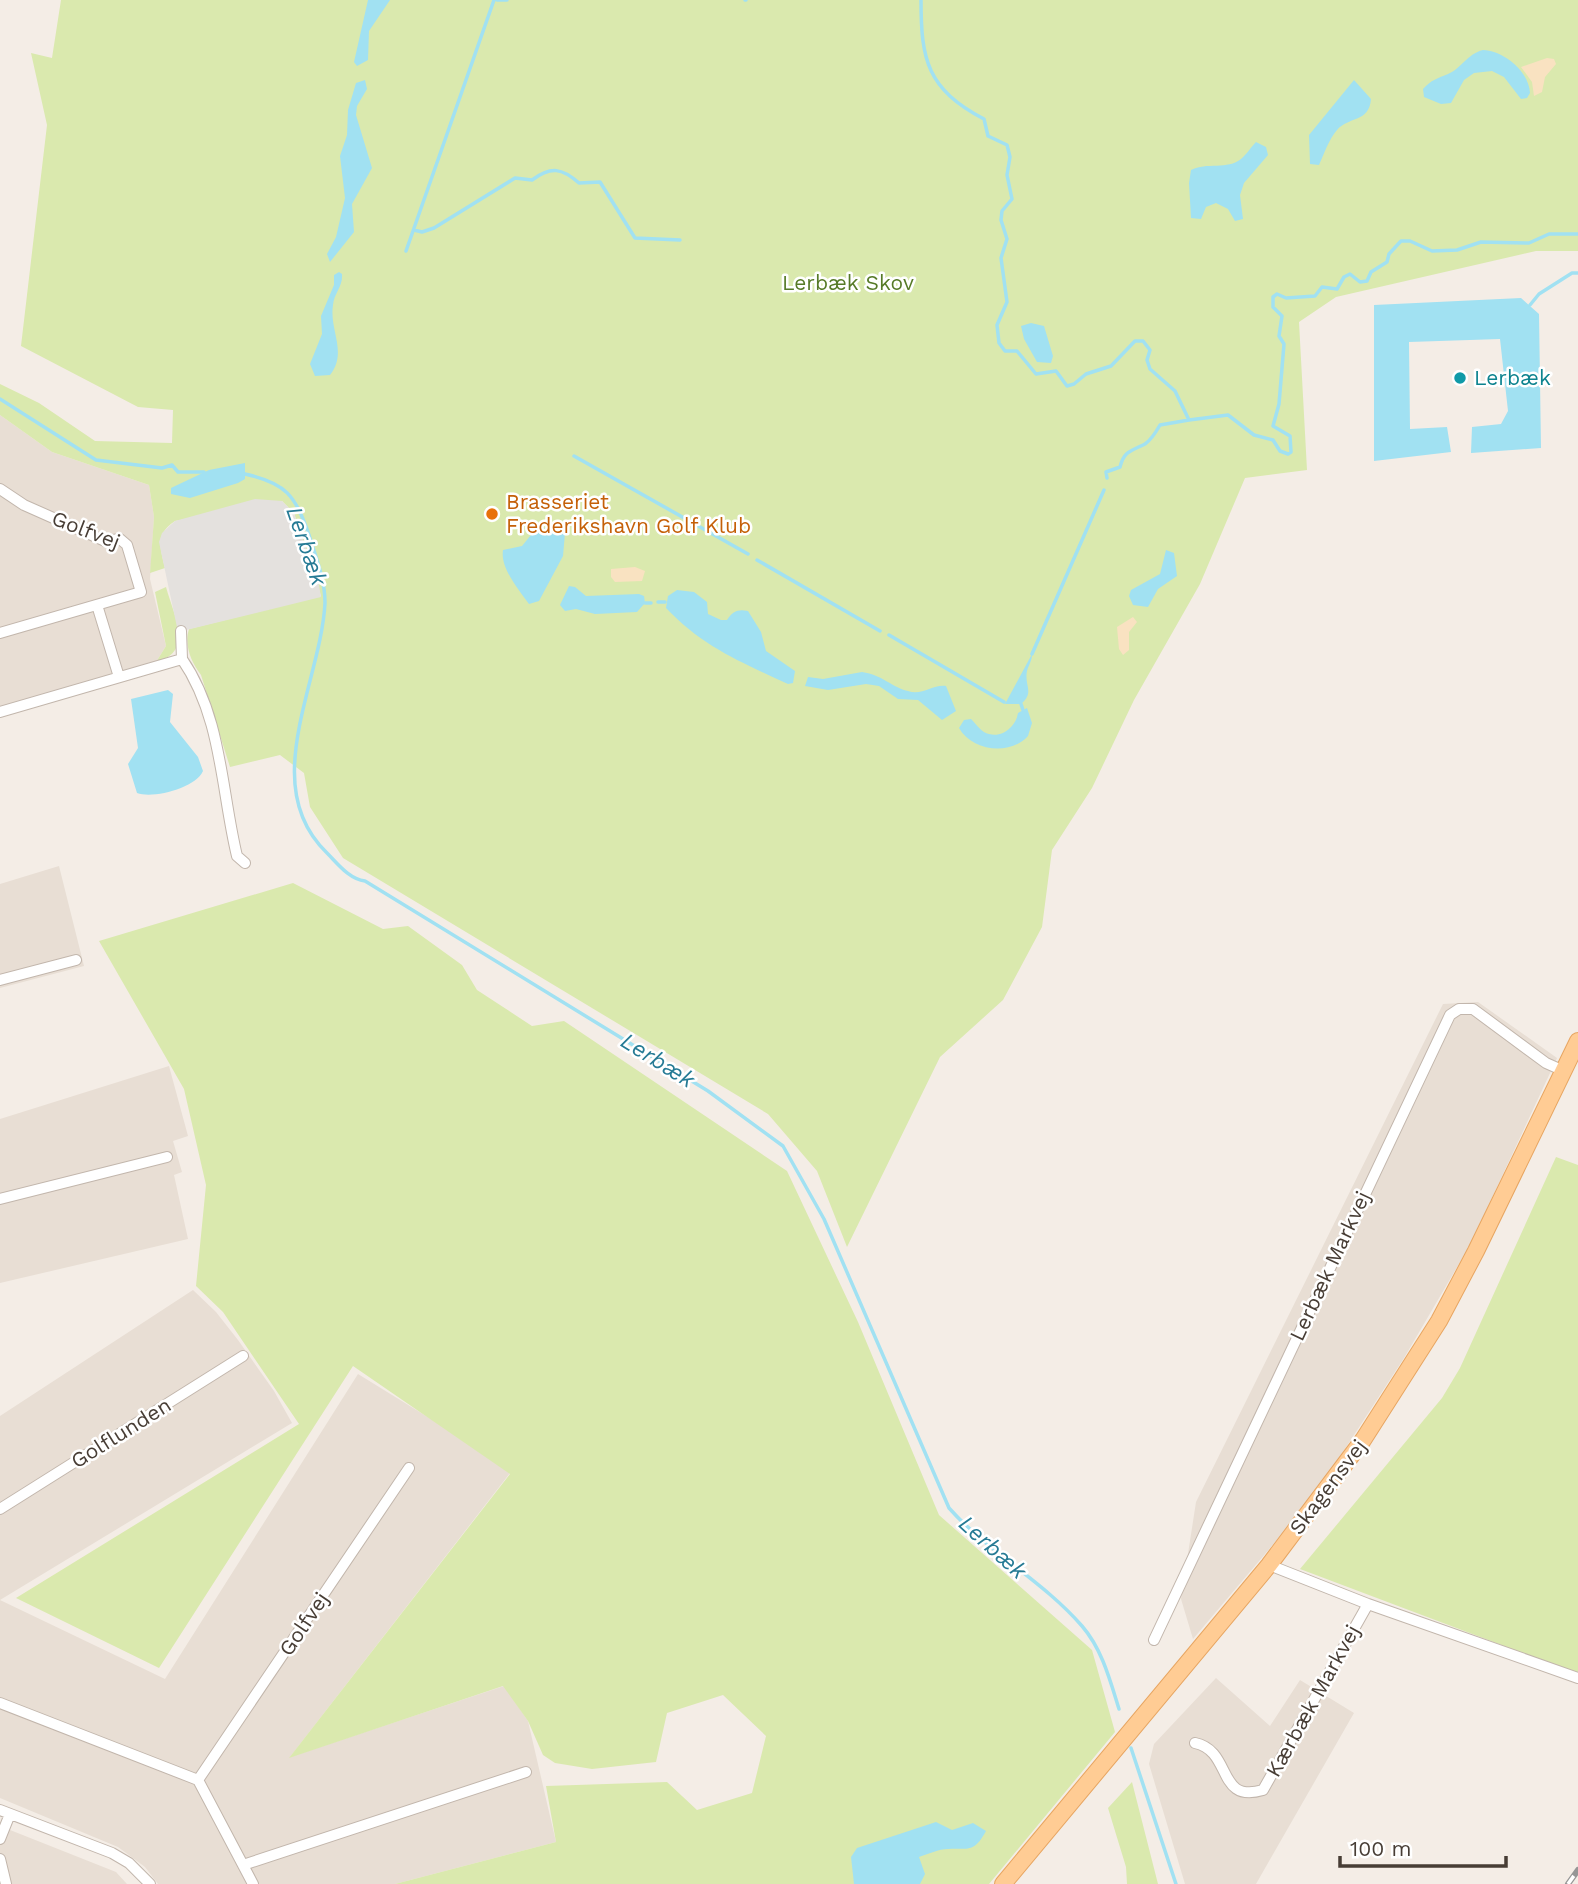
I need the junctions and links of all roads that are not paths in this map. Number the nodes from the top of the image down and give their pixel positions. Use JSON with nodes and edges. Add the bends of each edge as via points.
{"nodes":[{"id":1,"x":0,"y":489,"type":"edge"},
{"id":2,"x":97,"y":605,"type":"junction"},
{"id":3,"x":181,"y":631,"type":"dead end"},
{"id":4,"x":0,"y":633,"type":"edge"},
{"id":5,"x":182,"y":659,"type":"junction"},
{"id":6,"x":119,"y":677,"type":"junction"},
{"id":7,"x":0,"y":712,"type":"edge"},
{"id":8,"x":244,"y":863,"type":"dead end"},
{"id":9,"x":76,"y":960,"type":"dead end"},
{"id":10,"x":0,"y":980,"type":"edge"},
{"id":11,"x":1578,"y":1041,"type":"edge"},
{"id":12,"x":1564,"y":1071,"type":"junction"},
{"id":13,"x":167,"y":1157,"type":"dead end"},
{"id":14,"x":0,"y":1199,"type":"edge"},
{"id":15,"x":243,"y":1356,"type":"dead end"},
{"id":16,"x":409,"y":1468,"type":"dead end"},
{"id":17,"x":0,"y":1509,"type":"edge"},
{"id":18,"x":1269,"y":1565,"type":"junction"},
{"id":19,"x":1368,"y":1604,"type":"junction"},
{"id":20,"x":1154,"y":1640,"type":"dead end"},
{"id":21,"x":1578,"y":1678,"type":"edge"},
{"id":22,"x":0,"y":1703,"type":"edge"},
{"id":23,"x":1195,"y":1743,"type":"dead end"},
{"id":24,"x":526,"y":1772,"type":"dead end"},
{"id":25,"x":198,"y":1780,"type":"junction"},
{"id":26,"x":5,"y":1812,"type":"edge"},
{"id":27,"x":0,"y":1839,"type":"edge"},
{"id":28,"x":0,"y":1859,"type":"edge"},
{"id":29,"x":243,"y":1865,"type":"junction"},
{"id":30,"x":6,"y":1884,"type":"edge"},
{"id":31,"x":150,"y":1884,"type":"edge"},
{"id":32,"x":253,"y":1884,"type":"edge"},
{"id":33,"x":1003,"y":1884,"type":"edge"}],
"edges":[{"from":1,"to":2,"type":"street","name":"Golfvej","via":[[24,505],[105,541],[120,538],[127,545],[141,592]]},
{"from":2,"to":4,"type":"street","name":"Golfvej"},
{"from":2,"to":6,"type":"street"},
{"from":3,"to":5,"type":"street"},
{"from":5,"to":6,"type":"street"},
{"from":5,"to":8,"type":"street","via":[[205,704],[225,776],[237,856]]},
{"from":6,"to":7,"type":"street"},
{"from":9,"to":10,"type":"street"},
{"from":11,"to":12,"type":"main road","name":"Skagensvej"},
{"from":12,"to":18,"type":"main road","name":"Skagensvej","via":[[1438,1321],[1363,1440]]},
{"from":12,"to":20,"type":"street","name":"Lerbæk Markvej","via":[[1546,1063],[1473,1009],[1450,1015]]},
{"from":13,"to":14,"type":"street"},
{"from":15,"to":17,"type":"street","name":"Golflunden"},
{"from":16,"to":25,"type":"street","name":"Golfvej"},
{"from":18,"to":19,"type":"street","name":"Kærbæk Markvej"},
{"from":18,"to":33,"type":"main road","name":"Skagensvej"},
{"from":19,"to":21,"type":"street","name":"Kærbæk Markvej"},
{"from":19,"to":23,"type":"street","name":"Kærbæk Markvej","via":[[1263,1790],[1245,1794],[1237,1790],[1218,1758]]},
{"from":22,"to":25,"type":"street"},
{"from":24,"to":29,"type":"street"},
{"from":25,"to":29,"type":"street"},
{"from":26,"to":27,"type":"street"},
{"from":26,"to":31,"type":"street","via":[[111,1853]]},
{"from":28,"to":30,"type":"street"},
{"from":29,"to":32,"type":"street"}]}
